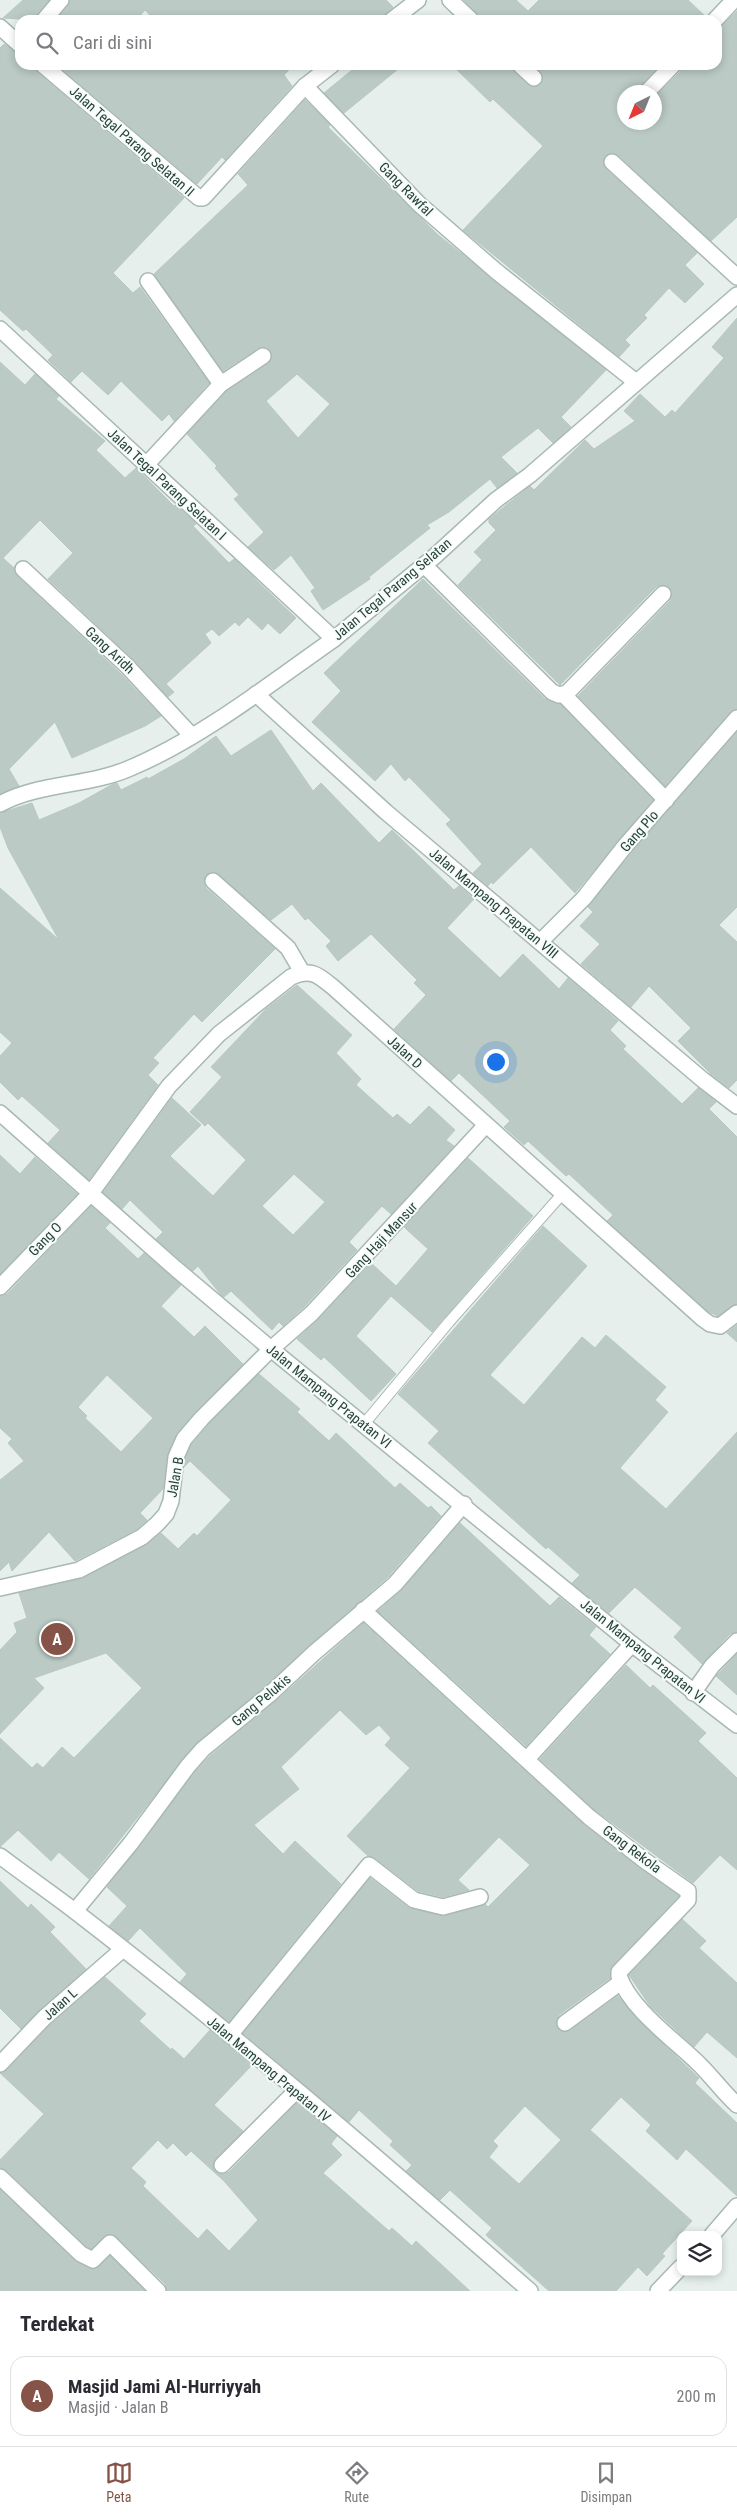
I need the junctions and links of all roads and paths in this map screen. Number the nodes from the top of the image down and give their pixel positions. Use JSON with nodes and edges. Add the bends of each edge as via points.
{"nodes":[{"id":1,"x":62,"y":0,"type":"edge"},
{"id":2,"x":418,"y":0,"type":"edge"},
{"id":3,"x":450,"y":0,"type":"edge"},
{"id":4,"x":732,"y":4,"type":"edge"},
{"id":5,"x":48,"y":15,"type":"edge"},
{"id":6,"x":398,"y":15,"type":"edge"},
{"id":7,"x":466,"y":15,"type":"edge"},
{"id":8,"x":720,"y":15,"type":"edge"},
{"id":9,"x":0,"y":28,"type":"edge"},
{"id":10,"x":15,"y":41,"type":"edge"},
{"id":11,"x":49,"y":70,"type":"edge"},
{"id":12,"x":326,"y":70,"type":"edge"},
{"id":13,"x":525,"y":70,"type":"edge"},
{"id":14,"x":668,"y":70,"type":"edge"},
{"id":15,"x":534,"y":78,"type":"dead end"},
{"id":16,"x":654,"y":85,"type":"edge"},
{"id":17,"x":305,"y":86,"type":"junction"},
{"id":18,"x":612,"y":162,"type":"dead end"},
{"id":19,"x":737,"y":277,"type":"edge"},
{"id":20,"x":148,"y":281,"type":"dead end"},
{"id":21,"x":737,"y":295,"type":"edge"},
{"id":22,"x":0,"y":329,"type":"edge"},
{"id":23,"x":262,"y":356,"type":"dead end"},
{"id":24,"x":636,"y":382,"type":"junction"},
{"id":25,"x":221,"y":384,"type":"junction"},
{"id":26,"x":147,"y":464,"type":"junction"},
{"id":27,"x":424,"y":565,"type":"junction"},
{"id":28,"x":23,"y":569,"type":"dead end"},
{"id":29,"x":663,"y":594,"type":"dead end"},
{"id":30,"x":334,"y":638,"type":"junction"},
{"id":31,"x":256,"y":694,"type":"junction"},
{"id":32,"x":563,"y":694,"type":"junction"},
{"id":33,"x":737,"y":718,"type":"edge"},
{"id":34,"x":192,"y":736,"type":"junction"},
{"id":35,"x":666,"y":800,"type":"junction"},
{"id":36,"x":0,"y":804,"type":"edge"},
{"id":37,"x":213,"y":881,"type":"dead end"},
{"id":38,"x":540,"y":942,"type":"junction"},
{"id":39,"x":302,"y":972,"type":"junction"},
{"id":40,"x":737,"y":1106,"type":"edge"},
{"id":41,"x":0,"y":1113,"type":"edge"},
{"id":42,"x":485,"y":1126,"type":"junction"},
{"id":43,"x":564,"y":1192,"type":"junction"},
{"id":44,"x":91,"y":1193,"type":"junction"},
{"id":45,"x":0,"y":1287,"type":"edge"},
{"id":46,"x":737,"y":1312,"type":"edge"},
{"id":47,"x":271,"y":1349,"type":"junction"},
{"id":48,"x":364,"y":1424,"type":"junction"},
{"id":49,"x":464,"y":1504,"type":"junction"},
{"id":50,"x":0,"y":1588,"type":"edge"},
{"id":51,"x":363,"y":1610,"type":"junction"},
{"id":52,"x":737,"y":1640,"type":"edge"},
{"id":53,"x":632,"y":1644,"type":"junction"},
{"id":54,"x":693,"y":1693,"type":"junction"},
{"id":55,"x":737,"y":1725,"type":"edge"},
{"id":56,"x":527,"y":1759,"type":"junction"},
{"id":57,"x":3,"y":1863,"type":"edge"},
{"id":58,"x":480,"y":1898,"type":"dead end"},
{"id":59,"x":75,"y":1911,"type":"junction"},
{"id":60,"x":123,"y":1949,"type":"junction"},
{"id":61,"x":621,"y":1982,"type":"junction"},
{"id":62,"x":566,"y":2024,"type":"dead end"},
{"id":63,"x":230,"y":2035,"type":"junction"},
{"id":64,"x":0,"y":2064,"type":"edge"},
{"id":65,"x":296,"y":2091,"type":"junction"},
{"id":66,"x":737,"y":2104,"type":"edge"},
{"id":67,"x":222,"y":2165,"type":"dead end"},
{"id":68,"x":0,"y":2177,"type":"edge"},
{"id":69,"x":737,"y":2206,"type":"edge"},
{"id":70,"x":715,"y":2231,"type":"edge"},
{"id":71,"x":677,"y":2271,"type":"edge"},
{"id":72,"x":158,"y":2291,"type":"edge"},
{"id":73,"x":530,"y":2291,"type":"edge"},
{"id":74,"x":658,"y":2291,"type":"edge"}],
"edges":[{"from":1,"to":5,"type":"street"},
{"from":2,"to":6,"type":"street"},
{"from":3,"to":7,"type":"street"},
{"from":4,"to":8,"type":"street"},
{"from":9,"to":10,"type":"street"},
{"from":11,"to":17,"type":"street","name":"Jalan Tegal Parang Selatan II","via":[[198,198],[203,198]]},
{"from":12,"to":17,"type":"street"},
{"from":13,"to":15,"type":"street"},
{"from":14,"to":16,"type":"street"},
{"from":17,"to":24,"type":"street","name":"Gang Rawfal","via":[[419,204],[496,271]]},
{"from":18,"to":19,"type":"street"},
{"from":20,"to":25,"type":"street"},
{"from":21,"to":24,"type":"street","name":"Jalan Tegal Parang Selatan"},
{"from":22,"to":26,"type":"street","name":"Jalan Tegal Parang Selatan I"},
{"from":23,"to":25,"type":"street"},
{"from":24,"to":27,"type":"street","name":"Jalan Tegal Parang Selatan"},
{"from":25,"to":26,"type":"street"},
{"from":26,"to":30,"type":"street","name":"Jalan Tegal Parang Selatan I"},
{"from":27,"to":30,"type":"street","name":"Jalan Tegal Parang Selatan"},
{"from":27,"to":32,"type":"street","via":[[552,692]]},
{"from":28,"to":34,"type":"street","name":"Gang Aridh","via":[[127,666]]},
{"from":29,"to":32,"type":"street","via":[[568,693]]},
{"from":30,"to":31,"type":"street","name":"Jalan Tegal Parang Selatan"},
{"from":31,"to":34,"type":"street","name":"Jalan Tegal Parang Selatan"},
{"from":31,"to":38,"type":"street","name":"Jalan Mampang Prapatan VIII","via":[[386,812]]},
{"from":32,"to":35,"type":"street"},
{"from":33,"to":35,"type":"street","name":"Gang Plo"},
{"from":34,"to":36,"type":"street","name":"Jalan Tegal Parang Selatan","via":[[128,769],[18,796]]},
{"from":35,"to":38,"type":"street","name":"Gang Plo","via":[[584,898]]},
{"from":37,"to":39,"type":"street","via":[[288,948]]},
{"from":38,"to":40,"type":"street","name":"Jalan Mampang Prapatan VIII"},
{"from":39,"to":42,"type":"street","name":"Jalan D","via":[[318,975],[334,988]]},
{"from":39,"to":44,"type":"street","via":[[291,977],[219,1034],[169,1086]]},
{"from":41,"to":44,"type":"street","name":"Jalan Mampang Prapatan VI"},
{"from":42,"to":43,"type":"street","name":"Jalan D"},
{"from":42,"to":47,"type":"street","name":"Gang Haji Mansur","via":[[312,1314]]},
{"from":43,"to":46,"type":"street","name":"Jalan D","via":[[703,1320],[720,1326]]},
{"from":43,"to":48,"type":"lane"},
{"from":44,"to":45,"type":"street","name":"Gang O"},
{"from":44,"to":47,"type":"street","name":"Jalan Mampang Prapatan VI"},
{"from":47,"to":48,"type":"street","name":"Jalan Mampang Prapatan VI"},
{"from":47,"to":50,"type":"street","name":"Jalan B","via":[[184,1439],[176,1457],[171,1501],[166,1514],[142,1537],[79,1570]]},
{"from":48,"to":49,"type":"street","name":"Jalan Mampang Prapatan VI"},
{"from":49,"to":51,"type":"street","name":"Gang Pelukis","via":[[395,1584]]},
{"from":49,"to":53,"type":"street","name":"Jalan Mampang Prapatan VI"},
{"from":51,"to":56,"type":"street","name":"Gang Rekola"},
{"from":51,"to":59,"type":"street","name":"Gang Pelukis","via":[[203,1749]]},
{"from":52,"to":54,"type":"street","via":[[712,1666]]},
{"from":53,"to":54,"type":"street","name":"Jalan Mampang Prapatan VI"},
{"from":53,"to":56,"type":"street"},
{"from":54,"to":55,"type":"street","name":"Jalan Mampang Prapatan VI"},
{"from":56,"to":61,"type":"street","name":"Gang Rekola","via":[[589,1816],[644,1860],[684,1886],[690,1894],[688,1900],[619,1972]]},
{"from":57,"to":59,"type":"street","name":"Jalan Mampang Prapatan IV"},
{"from":58,"to":63,"type":"street","via":[[443,1907],[414,1900],[369,1865]]},
{"from":59,"to":60,"type":"street","name":"Jalan Mampang Prapatan IV"},
{"from":60,"to":63,"type":"street","name":"Jalan Mampang Prapatan IV"},
{"from":60,"to":64,"type":"street","name":"Jalan L","via":[[44,2018]]},
{"from":61,"to":62,"type":"street"},
{"from":61,"to":66,"type":"street","via":[[646,2014]]},
{"from":63,"to":65,"type":"street","name":"Jalan Mampang Prapatan IV"},
{"from":65,"to":67,"type":"street"},
{"from":65,"to":73,"type":"street","name":"Jalan Mampang Prapatan IV","via":[[414,2188]]},
{"from":68,"to":72,"type":"street","via":[[81,2254],[93,2260],[110,2243]]},
{"from":69,"to":70,"type":"street"},
{"from":71,"to":74,"type":"street"}]}
